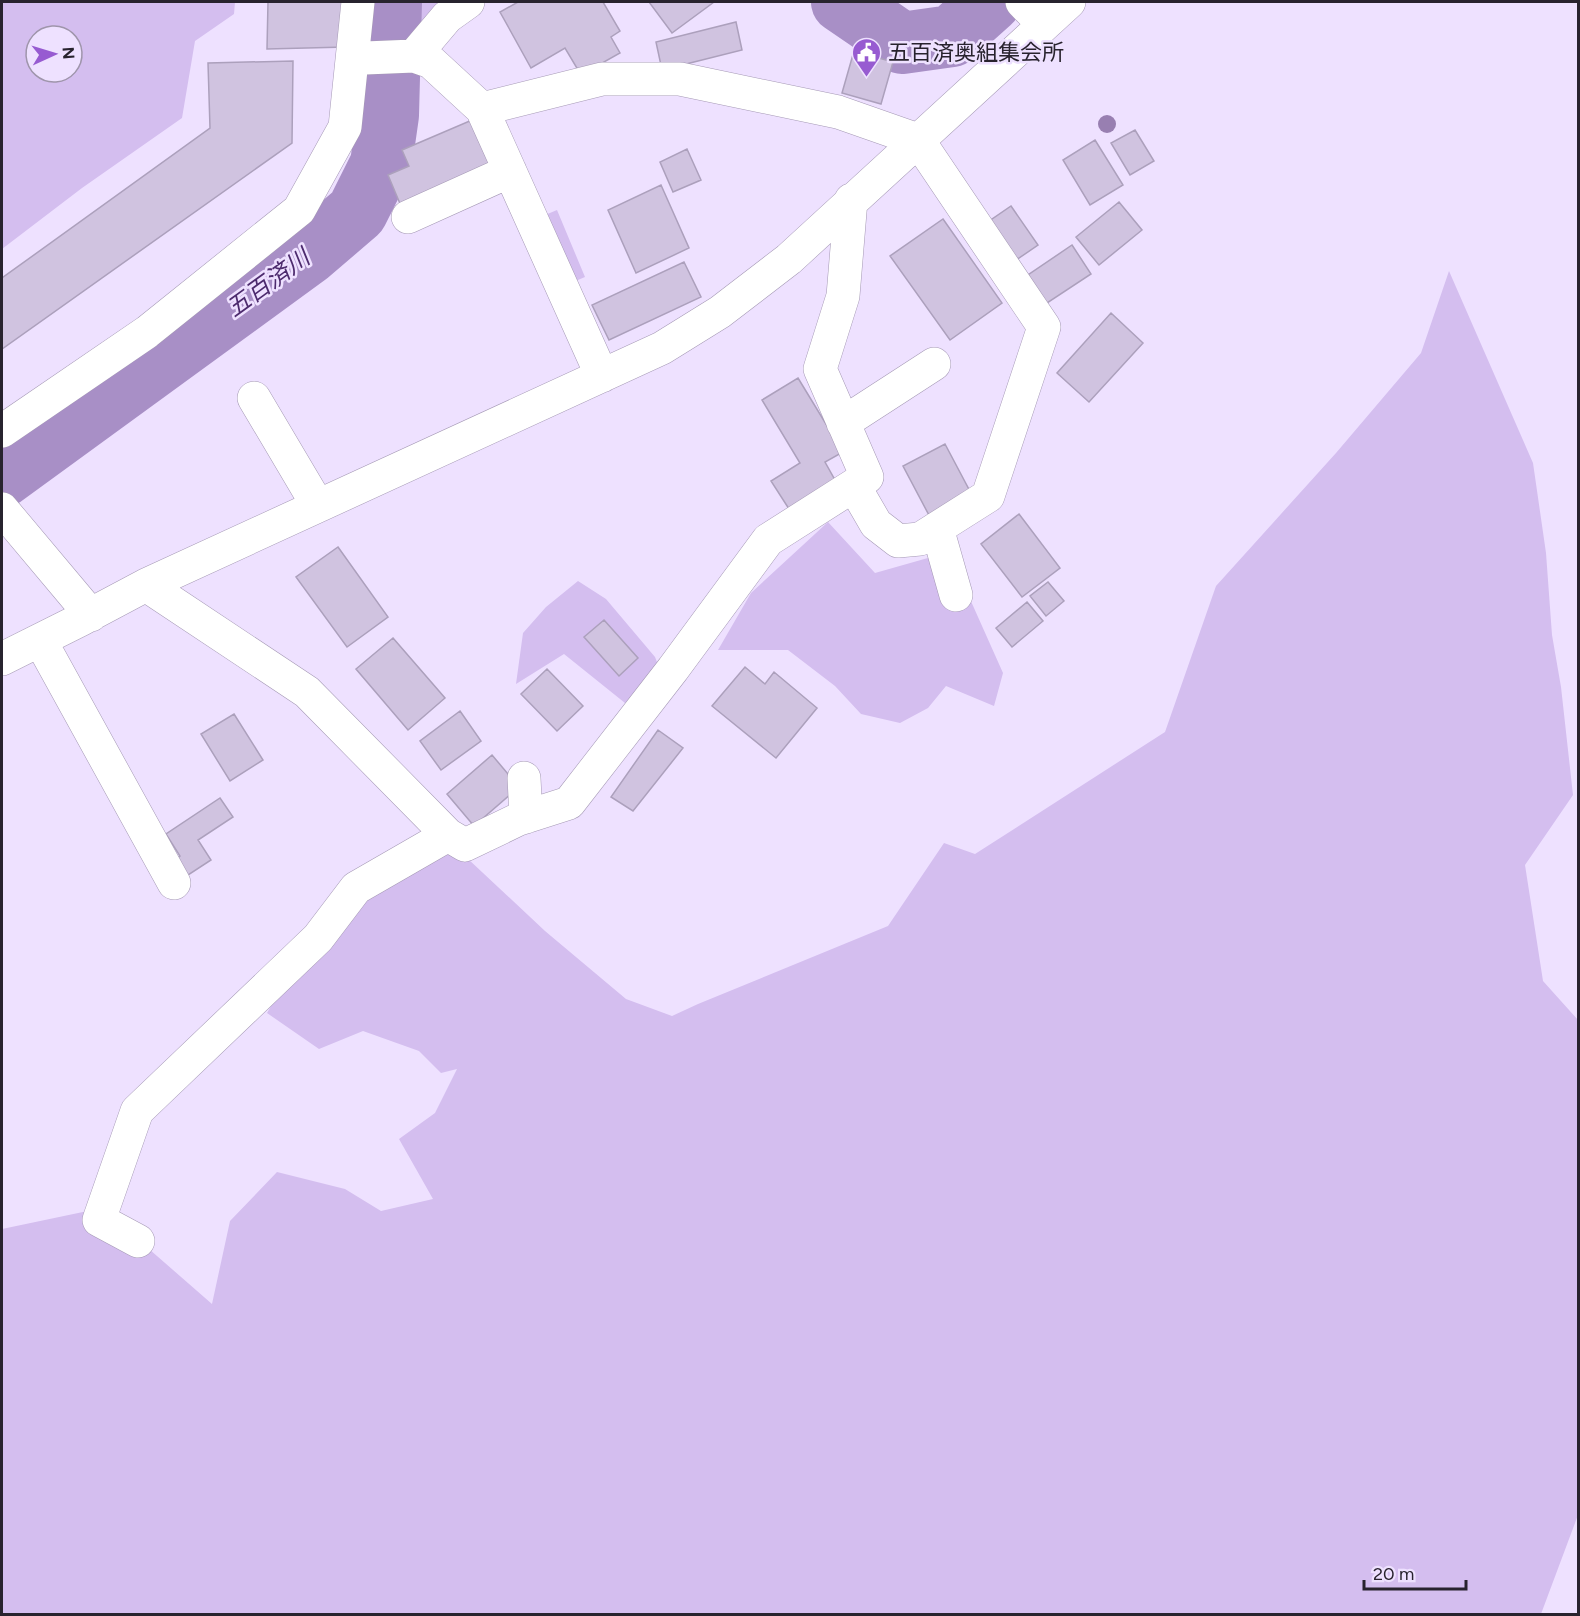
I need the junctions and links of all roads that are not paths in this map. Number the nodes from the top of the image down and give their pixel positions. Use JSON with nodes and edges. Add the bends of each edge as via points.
{"nodes":[{"id":1,"x":358,"y":2,"type":"edge"},
{"id":2,"x":468,"y":2,"type":"edge"},
{"id":3,"x":1022,"y":2,"type":"edge"},
{"id":4,"x":1069,"y":2,"type":"edge"},
{"id":5,"x":1044,"y":25,"type":"junction"},
{"id":6,"x":414,"y":56,"type":"junction"},
{"id":7,"x":359,"y":58,"type":"junction"},
{"id":8,"x":482,"y":109,"type":"junction"},
{"id":9,"x":918,"y":140,"type":"junction"},
{"id":10,"x":510,"y":171,"type":"junction"},
{"id":11,"x":851,"y":200,"type":"junction"},
{"id":12,"x":408,"y":217,"type":"dead end"},
{"id":13,"x":934,"y":364,"type":"dead end"},
{"id":14,"x":602,"y":376,"type":"junction"},
{"id":15,"x":254,"y":398,"type":"dead end"},
{"id":16,"x":843,"y":423,"type":"junction"},
{"id":17,"x":2,"y":431,"type":"edge"},
{"id":18,"x":854,"y":486,"type":"junction"},
{"id":19,"x":318,"y":506,"type":"junction"},
{"id":20,"x":3,"y":510,"type":"edge"},
{"id":21,"x":937,"y":528,"type":"junction"},
{"id":22,"x":146,"y":585,"type":"junction"},
{"id":23,"x":956,"y":595,"type":"dead end"},
{"id":24,"x":91,"y":615,"type":"junction"},
{"id":25,"x":40,"y":640,"type":"junction"},
{"id":26,"x":2,"y":659,"type":"edge"},
{"id":27,"x":524,"y":778,"type":"dead end"},
{"id":28,"x":526,"y":817,"type":"junction"},
{"id":29,"x":448,"y":835,"type":"junction"},
{"id":30,"x":174,"y":883,"type":"dead end"},
{"id":31,"x":138,"y":1241,"type":"dead end"}],
"edges":[{"from":1,"to":7,"type":"street"},
{"from":2,"to":6,"type":"street","via":[[447,16]]},
{"from":3,"to":5,"type":"street"},
{"from":4,"to":5,"type":"street"},
{"from":5,"to":9,"type":"street"},
{"from":6,"to":7,"type":"street"},
{"from":6,"to":8,"type":"street","via":[[430,62]]},
{"from":7,"to":17,"type":"street","via":[[345,127],[299,210],[147,332]]},
{"from":8,"to":9,"type":"street","via":[[602,80],[680,79],[838,112]]},
{"from":8,"to":10,"type":"street"},
{"from":9,"to":11,"type":"street"},
{"from":9,"to":21,"type":"street","via":[[1044,327],[988,496]]},
{"from":10,"to":12,"type":"street"},
{"from":10,"to":14,"type":"street"},
{"from":11,"to":14,"type":"street","via":[[789,259],[720,312],[662,348]]},
{"from":11,"to":16,"type":"street","via":[[843,296],[820,369]]},
{"from":13,"to":16,"type":"street"},
{"from":14,"to":19,"type":"street"},
{"from":15,"to":19,"type":"street"},
{"from":16,"to":18,"type":"street","via":[[867,477]]},
{"from":18,"to":21,"type":"street","via":[[876,524],[898,541],[920,539]]},
{"from":18,"to":28,"type":"street","via":[[768,540],[569,803]]},
{"from":19,"to":22,"type":"street"},
{"from":20,"to":24,"type":"street"},
{"from":21,"to":23,"type":"street"},
{"from":22,"to":24,"type":"street"},
{"from":22,"to":29,"type":"street","via":[[307,692]]},
{"from":24,"to":25,"type":"street"},
{"from":25,"to":26,"type":"street"},
{"from":25,"to":30,"type":"street"},
{"from":27,"to":28,"type":"street"},
{"from":28,"to":29,"type":"street","via":[[465,846]]},
{"from":29,"to":31,"type":"street","via":[[356,888],[318,938],[137,1111],[99,1220]]}]}
